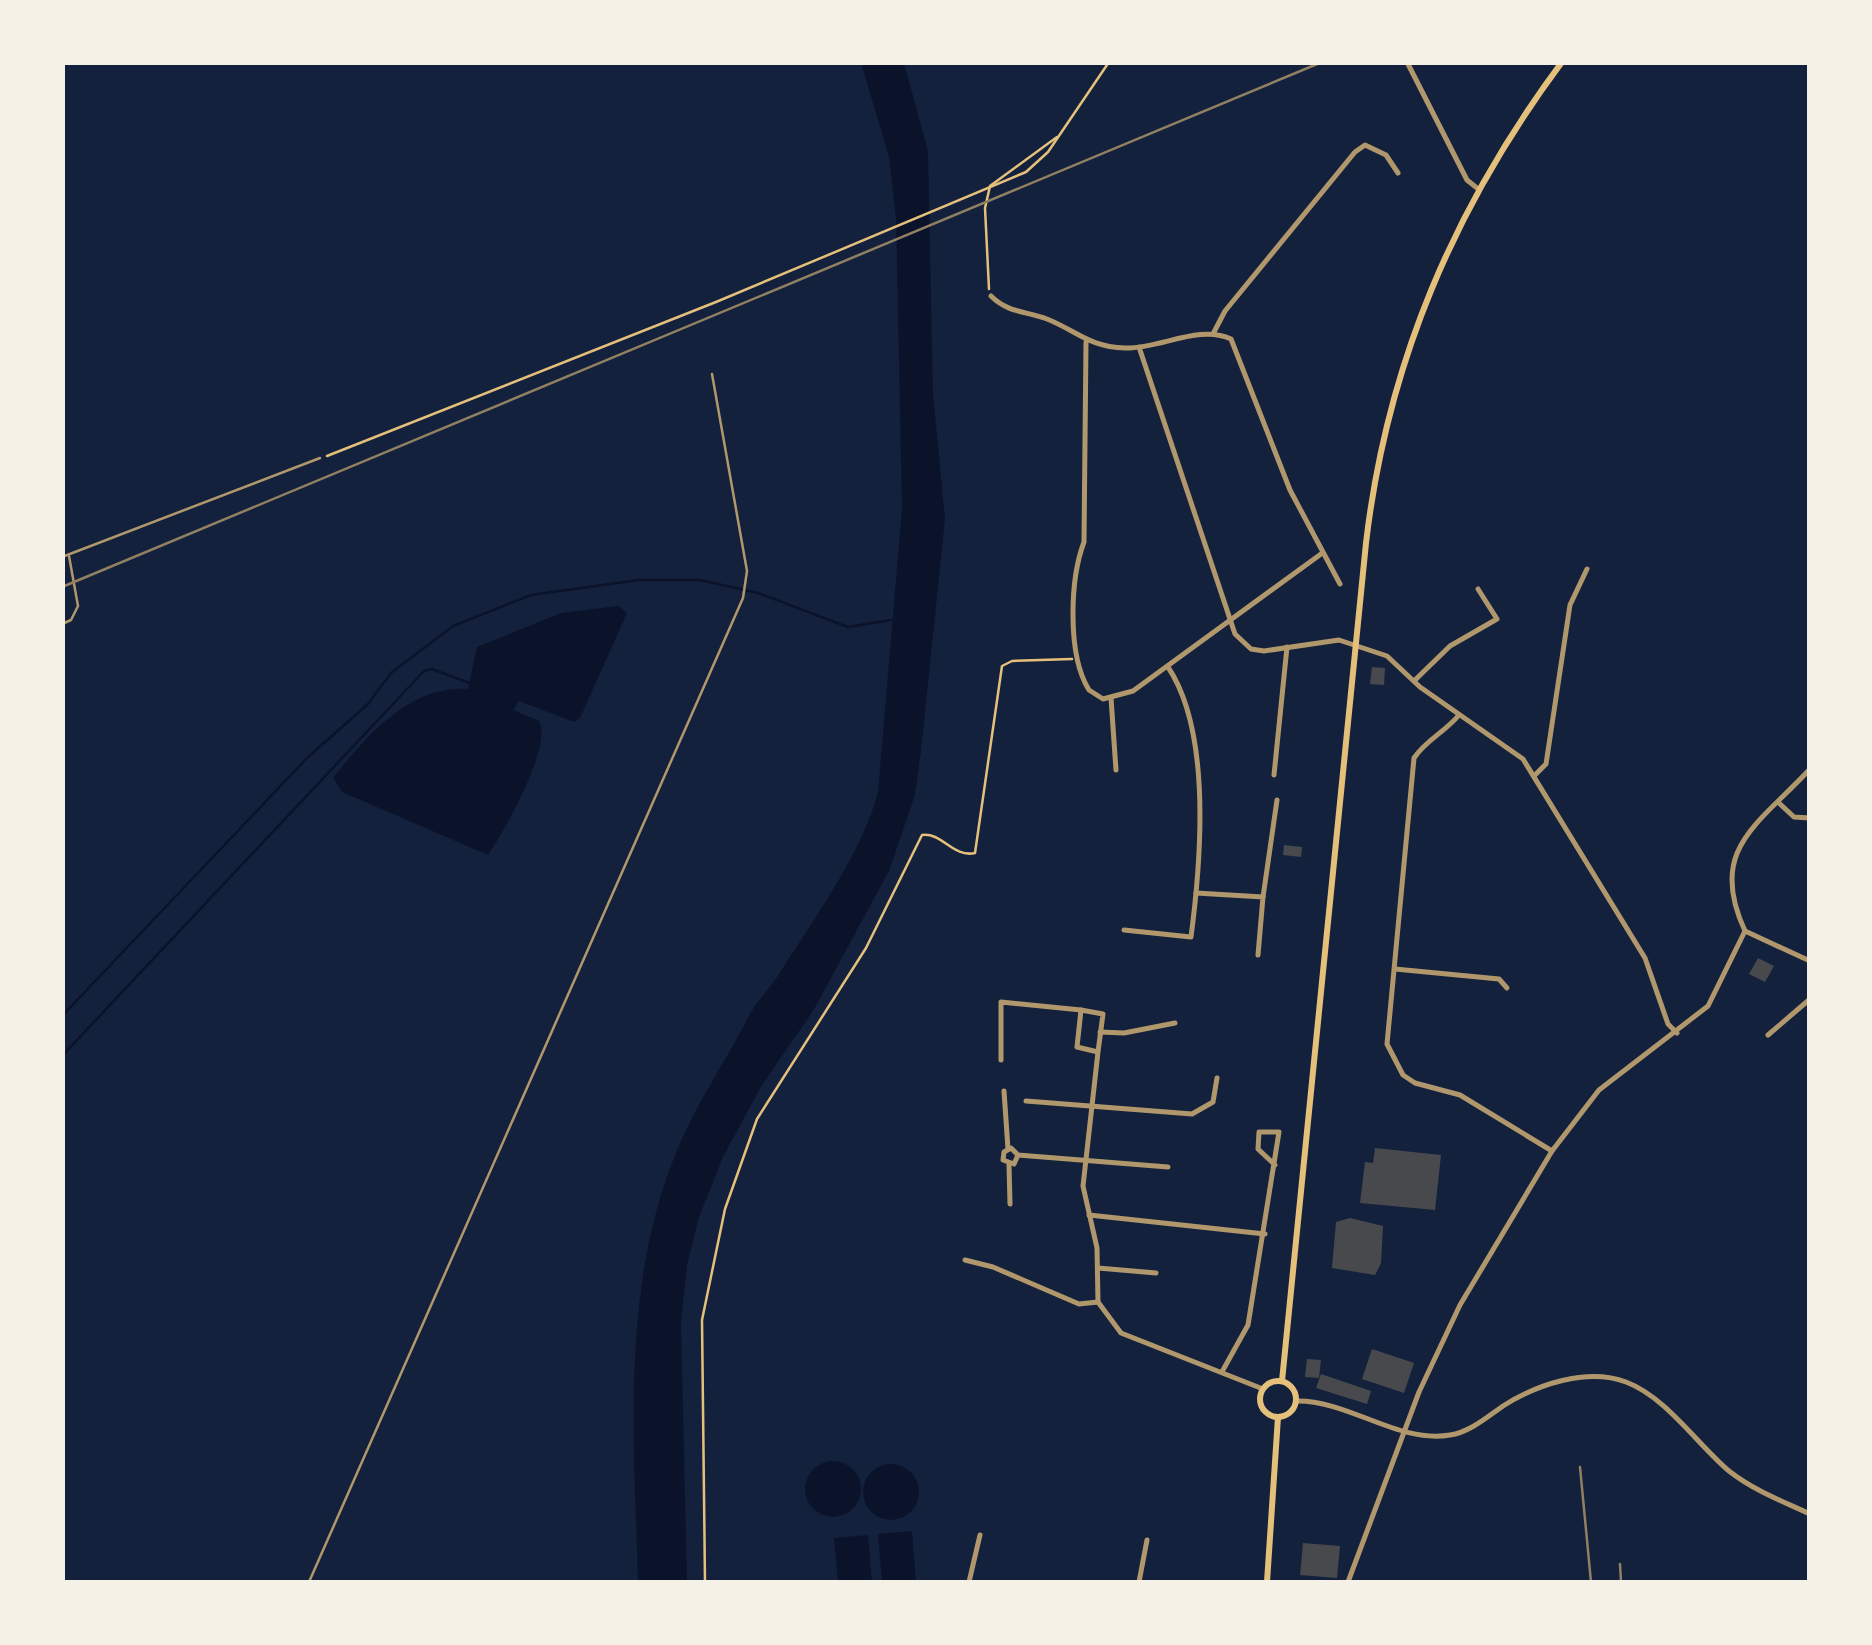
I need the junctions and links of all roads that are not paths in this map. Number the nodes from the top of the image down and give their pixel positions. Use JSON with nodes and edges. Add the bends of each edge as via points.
{"nodes":[{"id":1,"x":1407,"y":62,"type":"edge"},
{"id":2,"x":1562,"y":62,"type":"edge"},
{"id":3,"x":1398,"y":173,"type":"dead end"},
{"id":4,"x":1478,"y":188,"type":"junction"},
{"id":5,"x":991,"y":296,"type":"road end"},
{"id":6,"x":1214,"y":334,"type":"junction"},
{"id":7,"x":1086,"y":342,"type":"junction"},
{"id":8,"x":1138,"y":347,"type":"junction"},
{"id":9,"x":712,"y":374,"type":"dead end"},
{"id":10,"x":320,"y":458,"type":"road end"},
{"id":11,"x":69,"y":554,"type":"junction"},
{"id":12,"x":1322,"y":554,"type":"junction"},
{"id":13,"x":62,"y":557,"type":"edge"},
{"id":14,"x":1587,"y":568,"type":"dead end"},
{"id":15,"x":1340,"y":584,"type":"dead end"},
{"id":16,"x":1478,"y":589,"type":"dead end"},
{"id":17,"x":1233,"y":621,"type":"junction"},
{"id":18,"x":62,"y":624,"type":"edge"},
{"id":19,"x":1358,"y":645,"type":"junction"},
{"id":20,"x":1287,"y":647,"type":"junction"},
{"id":21,"x":1168,"y":667,"type":"junction"},
{"id":22,"x":1414,"y":680,"type":"junction"},
{"id":23,"x":1111,"y":698,"type":"junction"},
{"id":24,"x":1458,"y":716,"type":"junction"},
{"id":25,"x":1810,"y":769,"type":"edge"},
{"id":26,"x":1116,"y":770,"type":"dead end"},
{"id":27,"x":1274,"y":775,"type":"dead end"},
{"id":28,"x":1534,"y":776,"type":"junction"},
{"id":29,"x":1277,"y":800,"type":"dead end"},
{"id":30,"x":1779,"y":802,"type":"junction"},
{"id":31,"x":1810,"y":818,"type":"edge"},
{"id":32,"x":1196,"y":893,"type":"junction"},
{"id":33,"x":1264,"y":897,"type":"junction"},
{"id":34,"x":1124,"y":930,"type":"dead end"},
{"id":35,"x":1746,"y":931,"type":"junction"},
{"id":36,"x":1258,"y":955,"type":"dead end"},
{"id":37,"x":1810,"y":961,"type":"edge"},
{"id":38,"x":1395,"y":969,"type":"junction"},
{"id":39,"x":1507,"y":988,"type":"dead end"},
{"id":40,"x":1810,"y":999,"type":"edge"},
{"id":41,"x":1080,"y":1010,"type":"junction"},
{"id":42,"x":1175,"y":1022,"type":"dead end"},
{"id":43,"x":1100,"y":1032,"type":"junction"},
{"id":44,"x":1677,"y":1034,"type":"junction"},
{"id":45,"x":1768,"y":1035,"type":"dead end"},
{"id":46,"x":1098,"y":1052,"type":"junction"},
{"id":47,"x":1001,"y":1060,"type":"dead end"},
{"id":48,"x":1217,"y":1078,"type":"dead end"},
{"id":49,"x":1004,"y":1090,"type":"dead end"},
{"id":50,"x":1026,"y":1101,"type":"dead end"},
{"id":51,"x":1092,"y":1107,"type":"junction"},
{"id":52,"x":1008,"y":1149,"type":"junction"},
{"id":53,"x":1552,"y":1151,"type":"junction"},
{"id":54,"x":1018,"y":1155,"type":"junction"},
{"id":55,"x":1084,"y":1160,"type":"junction"},
{"id":56,"x":1009,"y":1165,"type":"junction"},
{"id":57,"x":1275,"y":1165,"type":"junction"},
{"id":58,"x":1168,"y":1167,"type":"dead end"},
{"id":59,"x":1010,"y":1204,"type":"dead end"},
{"id":60,"x":1089,"y":1215,"type":"junction"},
{"id":61,"x":1266,"y":1234,"type":"junction"},
{"id":62,"x":965,"y":1260,"type":"dead end"},
{"id":63,"x":1098,"y":1268,"type":"junction"},
{"id":64,"x":1156,"y":1274,"type":"dead end"},
{"id":65,"x":1098,"y":1302,"type":"junction"},
{"id":66,"x":1223,"y":1370,"type":"junction"},
{"id":67,"x":1282,"y":1381,"type":"junction"},
{"id":68,"x":1263,"y":1389,"type":"junction"},
{"id":69,"x":1296,"y":1401,"type":"junction"},
{"id":70,"x":1278,"y":1417,"type":"junction"},
{"id":71,"x":1405,"y":1430,"type":"junction"},
{"id":72,"x":1810,"y":1514,"type":"edge"},
{"id":73,"x":980,"y":1535,"type":"dead end"},
{"id":74,"x":1146,"y":1540,"type":"dead end"},
{"id":75,"x":310,"y":1582,"type":"edge"},
{"id":76,"x":968,"y":1582,"type":"edge"},
{"id":77,"x":1139,"y":1582,"type":"edge"},
{"id":78,"x":1266,"y":1582,"type":"edge"},
{"id":79,"x":1348,"y":1582,"type":"edge"}],
"edges":[{"from":1,"to":4,"type":"street","via":[[1467,180]]},
{"from":2,"to":4,"type":"main road"},
{"from":3,"to":6,"type":"street","via":[[1374,146],[1355,152],[1225,311]]},
{"from":4,"to":19,"type":"main road","via":[[1420,310],[1394,392],[1369,519]]},
{"from":5,"to":7,"type":"street"},
{"from":6,"to":8,"type":"street"},
{"from":6,"to":12,"type":"street","via":[[1235,344],[1274,454]]},
{"from":7,"to":8,"type":"street"},
{"from":7,"to":23,"type":"street","via":[[1084,542],[1072,589],[1078,658],[1089,690]]},
{"from":8,"to":17,"type":"street"},
{"from":9,"to":75,"type":"lane","via":[[748,571],[743,598]]},
{"from":10,"to":11,"type":"lane"},
{"from":11,"to":13,"type":"lane"},
{"from":11,"to":18,"type":"lane","via":[[78,606]]},
{"from":12,"to":15,"type":"street"},
{"from":12,"to":17,"type":"street"},
{"from":14,"to":28,"type":"street","via":[[1570,605],[1546,764]]},
{"from":16,"to":22,"type":"street","via":[[1497,619],[1450,646]]},
{"from":17,"to":20,"type":"street","via":[[1251,649]]},
{"from":17,"to":21,"type":"street"},
{"from":19,"to":20,"type":"street","via":[[1339,640]]},
{"from":19,"to":22,"type":"street","via":[[1387,656]]},
{"from":19,"to":67,"type":"main road"},
{"from":20,"to":27,"type":"street"},
{"from":21,"to":23,"type":"street"},
{"from":21,"to":32,"type":"street","via":[[1186,700],[1200,803]]},
{"from":22,"to":24,"type":"street"},
{"from":23,"to":26,"type":"street"},
{"from":24,"to":28,"type":"street","via":[[1523,759]]},
{"from":24,"to":38,"type":"street","via":[[1414,758]]},
{"from":25,"to":30,"type":"street"},
{"from":28,"to":44,"type":"street","via":[[1645,958]]},
{"from":29,"to":33,"type":"street"},
{"from":30,"to":31,"type":"street","via":[[1794,817]]},
{"from":30,"to":35,"type":"street","via":[[1742,843],[1730,869]]},
{"from":32,"to":33,"type":"street"},
{"from":32,"to":34,"type":"street","via":[[1190,937]]},
{"from":33,"to":36,"type":"street"},
{"from":35,"to":37,"type":"street"},
{"from":35,"to":44,"type":"street","via":[[1708,1006]]},
{"from":38,"to":39,"type":"street","via":[[1499,979]]},
{"from":38,"to":53,"type":"street","via":[[1387,1044],[1402,1075],[1460,1095]]},
{"from":40,"to":45,"type":"street"},
{"from":41,"to":43,"type":"street","via":[[1103,1014]]},
{"from":41,"to":46,"type":"street","via":[[1077,1046]]},
{"from":41,"to":47,"type":"street","via":[[1001,1002]]},
{"from":42,"to":43,"type":"street"},
{"from":43,"to":46,"type":"street"},
{"from":44,"to":53,"type":"street","via":[[1599,1090]]},
{"from":46,"to":51,"type":"street"},
{"from":48,"to":51,"type":"street","via":[[1213,1102],[1192,1114]]},
{"from":49,"to":52,"type":"street"},
{"from":50,"to":51,"type":"street"},
{"from":51,"to":55,"type":"street"},
{"from":52,"to":54,"type":"street"},
{"from":52,"to":56,"type":"street","via":[[1002,1158]]},
{"from":53,"to":71,"type":"street","via":[[1460,1305]]},
{"from":54,"to":55,"type":"street"},
{"from":54,"to":56,"type":"street"},
{"from":55,"to":58,"type":"street"},
{"from":55,"to":60,"type":"street"},
{"from":56,"to":59,"type":"street"},
{"from":57,"to":57,"type":"street","via":[[1279,1132],[1259,1132],[1258,1149]]},
{"from":57,"to":61,"type":"street"},
{"from":60,"to":61,"type":"street"},
{"from":60,"to":63,"type":"street"},
{"from":61,"to":66,"type":"street","via":[[1248,1325]]},
{"from":62,"to":65,"type":"street","via":[[1079,1304]]},
{"from":63,"to":64,"type":"street"},
{"from":63,"to":65,"type":"street"},
{"from":65,"to":66,"type":"street","via":[[1121,1333]]},
{"from":66,"to":68,"type":"street"},
{"from":67,"to":68,"type":"main road"},
{"from":67,"to":69,"type":"main road"},
{"from":68,"to":70,"type":"main road","via":[[1264,1411]]},
{"from":69,"to":70,"type":"main road"},
{"from":69,"to":71,"type":"street","via":[[1341,1407]]},
{"from":70,"to":78,"type":"main road"},
{"from":71,"to":72,"type":"street","via":[[1426,1436],[1463,1432],[1538,1388],[1600,1376],[1648,1395],[1729,1471]]},
{"from":71,"to":79,"type":"street"},
{"from":73,"to":76,"type":"street"},
{"from":74,"to":77,"type":"street"}]}
